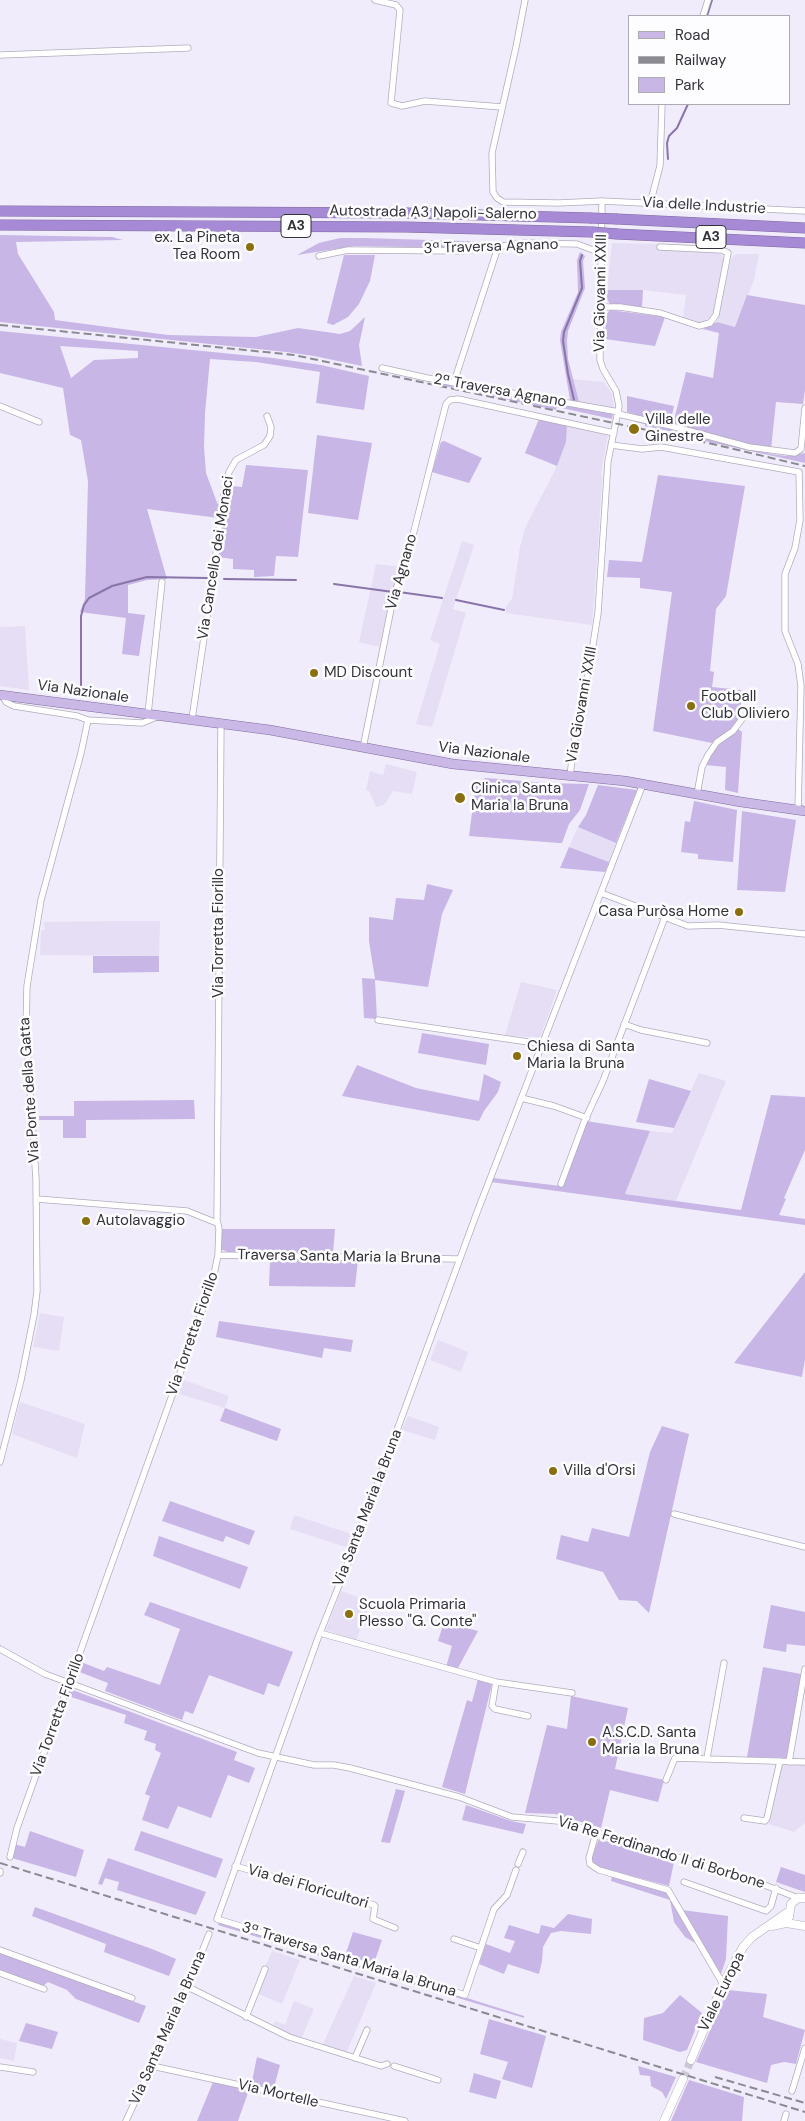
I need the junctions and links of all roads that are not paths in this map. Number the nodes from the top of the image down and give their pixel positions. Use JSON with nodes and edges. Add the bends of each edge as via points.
{"nodes":[{"id":1,"x":375,"y":0,"type":"edge"},
{"id":2,"x":525,"y":0,"type":"edge"},
{"id":3,"x":708,"y":0,"type":"edge"},
{"id":4,"x":704,"y":15,"type":"edge"},
{"id":5,"x":188,"y":48,"type":"dead end"},
{"id":6,"x":0,"y":55,"type":"edge"},
{"id":7,"x":662,"y":105,"type":"edge"},
{"id":8,"x":502,"y":108,"type":"junction"},
{"id":9,"x":602,"y":201,"type":"junction"},
{"id":10,"x":650,"y":204,"type":"junction"},
{"id":11,"x":0,"y":211,"type":"edge"},
{"id":12,"x":805,"y":211,"type":"edge"},
{"id":13,"x":0,"y":225,"type":"edge"},
{"id":14,"x":805,"y":228,"type":"edge"},
{"id":15,"x":805,"y":243,"type":"edge"},
{"id":16,"x":498,"y":246,"type":"junction"},
{"id":17,"x":660,"y":247,"type":"dead end"},
{"id":18,"x":601,"y":253,"type":"junction"},
{"id":19,"x":319,"y":256,"type":"dead end"},
{"id":20,"x":600,"y":307,"type":"junction"},
{"id":21,"x":382,"y":368,"type":"dead end"},
{"id":22,"x":454,"y":382,"type":"junction"},
{"id":23,"x":0,"y":406,"type":"edge"},
{"id":24,"x":805,"y":408,"type":"edge"},
{"id":25,"x":618,"y":413,"type":"junction"},
{"id":26,"x":267,"y":416,"type":"dead end"},
{"id":27,"x":39,"y":422,"type":"dead end"},
{"id":28,"x":614,"y":433,"type":"junction"},
{"id":29,"x":611,"y":445,"type":"junction"},
{"id":30,"x":162,"y":582,"type":"dead end"},
{"id":31,"x":1,"y":695,"type":"edge"},
{"id":32,"x":148,"y":714,"type":"junction"},
{"id":33,"x":160,"y":716,"type":"junction"},
{"id":34,"x":88,"y":720,"type":"junction"},
{"id":35,"x":192,"y":720,"type":"junction"},
{"id":36,"x":742,"y":720,"type":"dead end"},
{"id":37,"x":221,"y":723,"type":"junction"},
{"id":38,"x":363,"y":748,"type":"junction"},
{"id":39,"x":570,"y":775,"type":"junction"},
{"id":40,"x":643,"y":784,"type":"junction"},
{"id":41,"x":697,"y":794,"type":"junction"},
{"id":42,"x":802,"y":811,"type":"edge"},
{"id":43,"x":601,"y":892,"type":"junction"},
{"id":44,"x":665,"y":917,"type":"junction"},
{"id":45,"x":805,"y":934,"type":"edge"},
{"id":46,"x":378,"y":1020,"type":"dead end"},
{"id":47,"x":624,"y":1024,"type":"junction"},
{"id":48,"x":707,"y":1043,"type":"dead end"},
{"id":49,"x":542,"y":1044,"type":"junction"},
{"id":50,"x":521,"y":1098,"type":"junction"},
{"id":51,"x":587,"y":1118,"type":"junction"},
{"id":52,"x":561,"y":1184,"type":"dead end"},
{"id":53,"x":37,"y":1200,"type":"junction"},
{"id":54,"x":217,"y":1223,"type":"junction"},
{"id":55,"x":218,"y":1255,"type":"junction"},
{"id":56,"x":460,"y":1260,"type":"junction"},
{"id":57,"x":0,"y":1462,"type":"edge"},
{"id":58,"x":674,"y":1514,"type":"dead end"},
{"id":59,"x":805,"y":1547,"type":"edge"},
{"id":60,"x":320,"y":1633,"type":"junction"},
{"id":61,"x":0,"y":1650,"type":"edge"},
{"id":62,"x":724,"y":1663,"type":"dead end"},
{"id":63,"x":805,"y":1669,"type":"edge"},
{"id":64,"x":496,"y":1682,"type":"junction"},
{"id":65,"x":69,"y":1683,"type":"junction"},
{"id":66,"x":572,"y":1693,"type":"dead end"},
{"id":67,"x":528,"y":1716,"type":"dead end"},
{"id":68,"x":274,"y":1758,"type":"junction"},
{"id":69,"x":707,"y":1758,"type":"junction"},
{"id":70,"x":780,"y":1761,"type":"junction"},
{"id":71,"x":789,"y":1762,"type":"junction"},
{"id":72,"x":805,"y":1762,"type":"edge"},
{"id":73,"x":666,"y":1780,"type":"dead end"},
{"id":74,"x":744,"y":1818,"type":"dead end"},
{"id":75,"x":596,"y":1833,"type":"junction"},
{"id":76,"x":523,"y":1852,"type":"dead end"},
{"id":77,"x":10,"y":1857,"type":"dead end"},
{"id":78,"x":235,"y":1866,"type":"junction"},
{"id":79,"x":684,"y":1882,"type":"dead end"},
{"id":80,"x":779,"y":1890,"type":"junction"},
{"id":81,"x":802,"y":1898,"type":"edge"},
{"id":82,"x":791,"y":1904,"type":"junction"},
{"id":83,"x":788,"y":1912,"type":"junction"},
{"id":84,"x":217,"y":1919,"type":"joint"},
{"id":85,"x":795,"y":1924,"type":"junction"},
{"id":86,"x":804,"y":1926,"type":"edge"},
{"id":87,"x":395,"y":1928,"type":"dead end"},
{"id":88,"x":761,"y":1931,"type":"junction"},
{"id":89,"x":209,"y":1934,"type":"dead end"},
{"id":90,"x":454,"y":1939,"type":"dead end"},
{"id":91,"x":481,"y":1948,"type":"junction"},
{"id":92,"x":0,"y":1950,"type":"edge"},
{"id":93,"x":266,"y":1969,"type":"dead end"},
{"id":94,"x":0,"y":1973,"type":"edge"},
{"id":95,"x":723,"y":1984,"type":"junction"},
{"id":96,"x":188,"y":1987,"type":"junction"},
{"id":97,"x":44,"y":1989,"type":"dead end"},
{"id":98,"x":132,"y":1998,"type":"dead end"},
{"id":99,"x":246,"y":2017,"type":"junction"},
{"id":100,"x":367,"y":2030,"type":"dead end"},
{"id":101,"x":805,"y":2048,"type":"edge"},
{"id":102,"x":355,"y":2058,"type":"junction"},
{"id":103,"x":691,"y":2060,"type":"tunnel mouth"},
{"id":104,"x":803,"y":2062,"type":"edge"},
{"id":105,"x":387,"y":2064,"type":"dead end"},
{"id":106,"x":152,"y":2066,"type":"junction"},
{"id":107,"x":394,"y":2066,"type":"dead end"},
{"id":108,"x":0,"y":2067,"type":"edge"},
{"id":109,"x":33,"y":2072,"type":"dead end"},
{"id":110,"x":682,"y":2078,"type":"tunnel mouth"},
{"id":111,"x":438,"y":2080,"type":"dead end"},
{"id":112,"x":792,"y":2091,"type":"dead end"},
{"id":113,"x":786,"y":2114,"type":"dead end"},
{"id":114,"x":126,"y":2121,"type":"edge"},
{"id":115,"x":404,"y":2121,"type":"edge"},
{"id":116,"x":664,"y":2121,"type":"edge"},
{"id":117,"x":784,"y":2121,"type":"edge"}],
"edges":[{"from":1,"to":8,"type":"street","via":[[396,5],[400,10],[392,103],[402,106],[425,101]]},
{"from":2,"to":8,"type":"street"},
{"from":3,"to":4,"type":"street"},
{"from":5,"to":6,"type":"street"},
{"from":7,"to":10,"type":"street","via":[[660,166]]},
{"from":8,"to":9,"type":"street","via":[[492,153],[493,192],[497,198],[503,202]]},
{"from":9,"to":10,"type":"street","name":"Via delle Industrie"},
{"from":9,"to":18,"type":"street","name":"Via Giovanni XXIII"},
{"from":10,"to":12,"type":"street","name":"Via delle Industrie"},
{"from":11,"to":14,"type":"highway","name":"Autostrada A3 Napoli-Salerno","number":"A3","bridge":true,"via":[[407,213]]},
{"from":13,"to":15,"type":"highway","name":"Autostrada A3 Napoli-Salerno","number":"A3","bridge":true,"via":[[406,227]]},
{"from":16,"to":18,"type":"street","name":"3ª Traversa Agnano","via":[[577,244]]},
{"from":16,"to":19,"type":"street","name":"3ª Traversa Agnano","via":[[462,251],[348,250]]},
{"from":16,"to":22,"type":"street"},
{"from":17,"to":20,"type":"street","via":[[728,253],[716,315],[710,323],[698,326],[660,313]]},
{"from":18,"to":20,"type":"street","name":"Via Giovanni XXIII"},
{"from":20,"to":25,"type":"street","name":"Via Giovanni XXIII","via":[[600,360],[619,398]]},
{"from":21,"to":22,"type":"street","name":"2ª Traversa Agnano"},
{"from":22,"to":25,"type":"street","name":"2ª Traversa Agnano"},
{"from":23,"to":27,"type":"street"},
{"from":24,"to":25,"type":"street","name":"2ª Traversa Agnano","via":[[800,449],[785,454],[749,448]]},
{"from":25,"to":28,"type":"street","name":"Via Giovanni XXIII"},
{"from":26,"to":35,"type":"street","name":"Via Cancello dei Monaci","via":[[271,427],[264,445],[236,460],[229,472]]},
{"from":28,"to":29,"type":"street","name":"Via Giovanni XXIII"},
{"from":28,"to":38,"type":"street","name":"Via Agnano","via":[[458,399],[446,404],[412,539],[393,599]]},
{"from":29,"to":39,"type":"street","name":"Via Giovanni XXIII","via":[[598,613]]},
{"from":29,"to":42,"type":"street","via":[[642,449],[661,447],[799,472],[800,520],[795,548],[785,574],[785,632],[798,664],[801,686]]},
{"from":30,"to":32,"type":"street"},
{"from":31,"to":32,"type":"main road","name":"Via Nazionale"},
{"from":31,"to":34,"type":"street","name":"Via Nazionale","via":[[14,706]]},
{"from":32,"to":33,"type":"main road","name":"Via Nazionale"},
{"from":33,"to":34,"type":"street","name":"Via Nazionale","via":[[138,723]]},
{"from":33,"to":35,"type":"main road","name":"Via Nazionale"},
{"from":34,"to":53,"type":"street","name":"Via Ponte della Gatta","via":[[41,900],[27,986],[26,1030]]},
{"from":35,"to":37,"type":"main road","name":"Via Nazionale"},
{"from":36,"to":41,"type":"street","via":[[717,742],[708,755]]},
{"from":37,"to":38,"type":"main road","name":"Via Nazionale"},
{"from":37,"to":54,"type":"street","name":"Via Torretta Fiorillo"},
{"from":38,"to":39,"type":"main road","name":"Via Nazionale","via":[[459,765]]},
{"from":39,"to":40,"type":"main road","name":"Via Nazionale"},
{"from":40,"to":41,"type":"main road","name":"Via Nazionale"},
{"from":40,"to":43,"type":"street","name":"Via Santa Maria la Bruna"},
{"from":41,"to":42,"type":"main road","name":"Via Nazionale"},
{"from":43,"to":44,"type":"street"},
{"from":43,"to":49,"type":"street","name":"Via Santa Maria la Bruna"},
{"from":44,"to":45,"type":"street","via":[[688,926],[718,925]]},
{"from":44,"to":47,"type":"street"},
{"from":46,"to":49,"type":"street"},
{"from":47,"to":48,"type":"street"},
{"from":47,"to":51,"type":"street"},
{"from":49,"to":50,"type":"street","name":"Via Santa Maria la Bruna"},
{"from":50,"to":51,"type":"street"},
{"from":50,"to":56,"type":"street","name":"Via Santa Maria la Bruna"},
{"from":51,"to":52,"type":"street"},
{"from":53,"to":54,"type":"street","via":[[187,1211]]},
{"from":53,"to":57,"type":"street","name":"Via Ponte della Gatta","via":[[38,1274],[34,1316]]},
{"from":54,"to":55,"type":"street","name":"Via Torretta Fiorillo"},
{"from":55,"to":56,"type":"street","name":"Traversa Santa Maria la Bruna"},
{"from":55,"to":65,"type":"street","name":"Via Torretta Fiorillo","via":[[193,1337]]},
{"from":56,"to":60,"type":"street","name":"Via Santa Maria la Bruna"},
{"from":58,"to":59,"type":"street"},
{"from":60,"to":64,"type":"street"},
{"from":60,"to":68,"type":"street","name":"Via Santa Maria la Bruna"},
{"from":61,"to":65,"type":"street","name":"Via Re Ferdinando II di Borbone"},
{"from":62,"to":69,"type":"street"},
{"from":63,"to":71,"type":"street"},
{"from":64,"to":66,"type":"street"},
{"from":64,"to":67,"type":"street","via":[[492,1706]]},
{"from":65,"to":68,"type":"street","name":"Via Re Ferdinando II di Borbone"},
{"from":65,"to":77,"type":"street","name":"Via Torretta Fiorillo"},
{"from":68,"to":75,"type":"street","name":"Via Re Ferdinando II di Borbone","via":[[350,1768],[460,1797],[512,1817],[547,1819]]},
{"from":68,"to":78,"type":"street","name":"Via Santa Maria la Bruna"},
{"from":69,"to":70,"type":"street"},
{"from":69,"to":73,"type":"street","via":[[675,1758]]},
{"from":70,"to":71,"type":"street"},
{"from":70,"to":74,"type":"street","via":[[767,1818],[765,1821]]},
{"from":71,"to":72,"type":"street"},
{"from":75,"to":80,"type":"street","name":"Via Re Ferdinando II di Borbone"},
{"from":75,"to":95,"type":"street","via":[[590,1864],[599,1870],[668,1890]]},
{"from":76,"to":91,"type":"street","name":"3ª Traversa Santa Maria la Bruna","via":[[507,1895],[494,1909]]},
{"from":78,"to":84,"type":"street","name":"Via Santa Maria la Bruna"},
{"from":78,"to":87,"type":"street","name":"Via dei Floricultori","via":[[374,1905],[373,1918]]},
{"from":79,"to":80,"type":"street","via":[[766,1911]]},
{"from":80,"to":81,"type":"street","name":"Via Re Ferdinando II di Borbone"},
{"from":80,"to":82,"type":"street","name":"Via Re Ferdinando II di Borbone"},
{"from":81,"to":82,"type":"street"},
{"from":82,"to":83,"type":"street"},
{"from":83,"to":85,"type":"street"},
{"from":83,"to":88,"type":"street","name":"Viale Europa"},
{"from":84,"to":91,"type":"street","name":"3ª Traversa Santa Maria la Bruna","via":[[465,1995]]},
{"from":85,"to":86,"type":"street","name":"Viale Europa"},
{"from":85,"to":88,"type":"street","name":"Viale Europa","via":[[776,1924]]},
{"from":88,"to":95,"type":"street","name":"Viale Europa","via":[[743,1947]]},
{"from":89,"to":96,"type":"street","name":"Via Santa Maria la Bruna"},
{"from":90,"to":91,"type":"street"},
{"from":92,"to":98,"type":"street"},
{"from":93,"to":99,"type":"street"},
{"from":94,"to":97,"type":"street"},
{"from":95,"to":103,"type":"street","name":"Viale Europa"},
{"from":96,"to":99,"type":"street"},
{"from":96,"to":106,"type":"street","name":"Via Santa Maria la Bruna"},
{"from":99,"to":102,"type":"street","via":[[289,2037]]},
{"from":100,"to":102,"type":"street"},
{"from":101,"to":104,"type":"street"},
{"from":102,"to":105,"type":"street","via":[[381,2066]]},
{"from":104,"to":112,"type":"street"},
{"from":106,"to":114,"type":"street","name":"Via Santa Maria la Bruna"},
{"from":106,"to":115,"type":"street","name":"Via Mortelle"},
{"from":107,"to":111,"type":"street"},
{"from":108,"to":109,"type":"street"},
{"from":110,"to":116,"type":"street"},
{"from":113,"to":117,"type":"street"}]}
